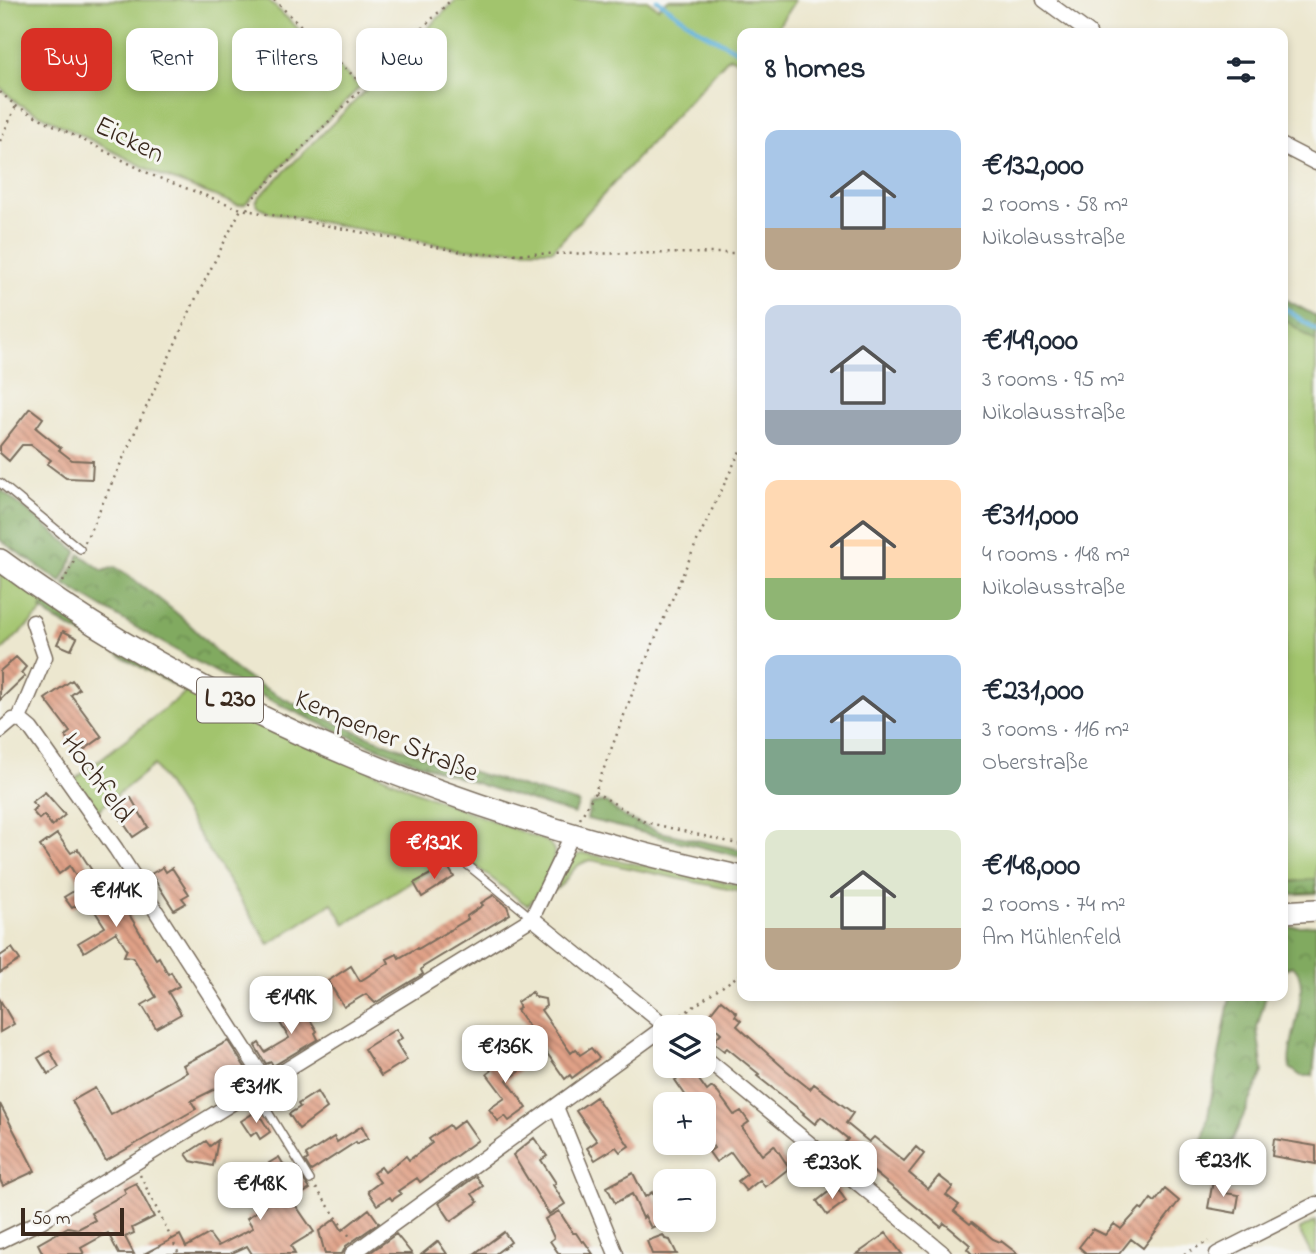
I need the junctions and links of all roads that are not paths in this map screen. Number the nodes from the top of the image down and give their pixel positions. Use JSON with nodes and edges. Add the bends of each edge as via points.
{"nodes":[{"id":1,"x":1044,"y":0,"type":"edge"},
{"id":2,"x":1082,"y":28,"type":"edge"},
{"id":3,"x":1288,"y":149,"type":"edge"},
{"id":4,"x":1316,"y":163,"type":"edge"},
{"id":5,"x":0,"y":483,"type":"edge"},
{"id":6,"x":80,"y":549,"type":"road end"},
{"id":7,"x":0,"y":560,"type":"edge"},
{"id":8,"x":33,"y":622,"type":"dead end"},
{"id":9,"x":19,"y":719,"type":"junction"},
{"id":10,"x":0,"y":731,"type":"edge"},
{"id":11,"x":578,"y":824,"type":"junction"},
{"id":12,"x":437,"y":840,"type":"dead end"},
{"id":13,"x":737,"y":875,"type":"edge"},
{"id":14,"x":1316,"y":910,"type":"edge"},
{"id":15,"x":1288,"y":912,"type":"edge"},
{"id":16,"x":532,"y":918,"type":"junction"},
{"id":17,"x":653,"y":1016,"type":"edge"},
{"id":18,"x":653,"y":1036,"type":"edge"},
{"id":19,"x":716,"y":1067,"type":"edge"},
{"id":20,"x":260,"y":1085,"type":"junction"},
{"id":21,"x":556,"y":1107,"type":"junction"},
{"id":22,"x":310,"y":1180,"type":"road end"},
{"id":23,"x":1316,"y":1204,"type":"edge"},
{"id":24,"x":0,"y":1241,"type":"edge"},
{"id":25,"x":355,"y":1251,"type":"edge"},
{"id":26,"x":617,"y":1254,"type":"edge"},
{"id":27,"x":944,"y":1254,"type":"edge"},
{"id":28,"x":1217,"y":1254,"type":"edge"}],
"edges":[{"from":1,"to":2,"type":"street"},
{"from":3,"to":4,"type":"street"},
{"from":5,"to":6,"type":"lane"},
{"from":7,"to":11,"type":"main road","name":"Kempener Straße","number":"L 230","via":[[143,654],[374,766],[477,806]]},
{"from":8,"to":9,"type":"street","via":[[44,657]]},
{"from":9,"to":10,"type":"street"},
{"from":9,"to":20,"type":"street","name":"Hochfeld","via":[[31,729],[116,849]]},
{"from":11,"to":13,"type":"main road","name":"Kempener Straße","number":"L 230"},
{"from":11,"to":16,"type":"street"},
{"from":12,"to":16,"type":"lane"},
{"from":14,"to":15,"type":"main road"},
{"from":16,"to":17,"type":"street"},
{"from":16,"to":20,"type":"street"},
{"from":18,"to":21,"type":"street"},
{"from":19,"to":27,"type":"street"},
{"from":20,"to":22,"type":"lane"},
{"from":20,"to":24,"type":"street","via":[[41,1221]]},
{"from":21,"to":25,"type":"street"},
{"from":21,"to":26,"type":"street"},
{"from":23,"to":28,"type":"street"}]}
